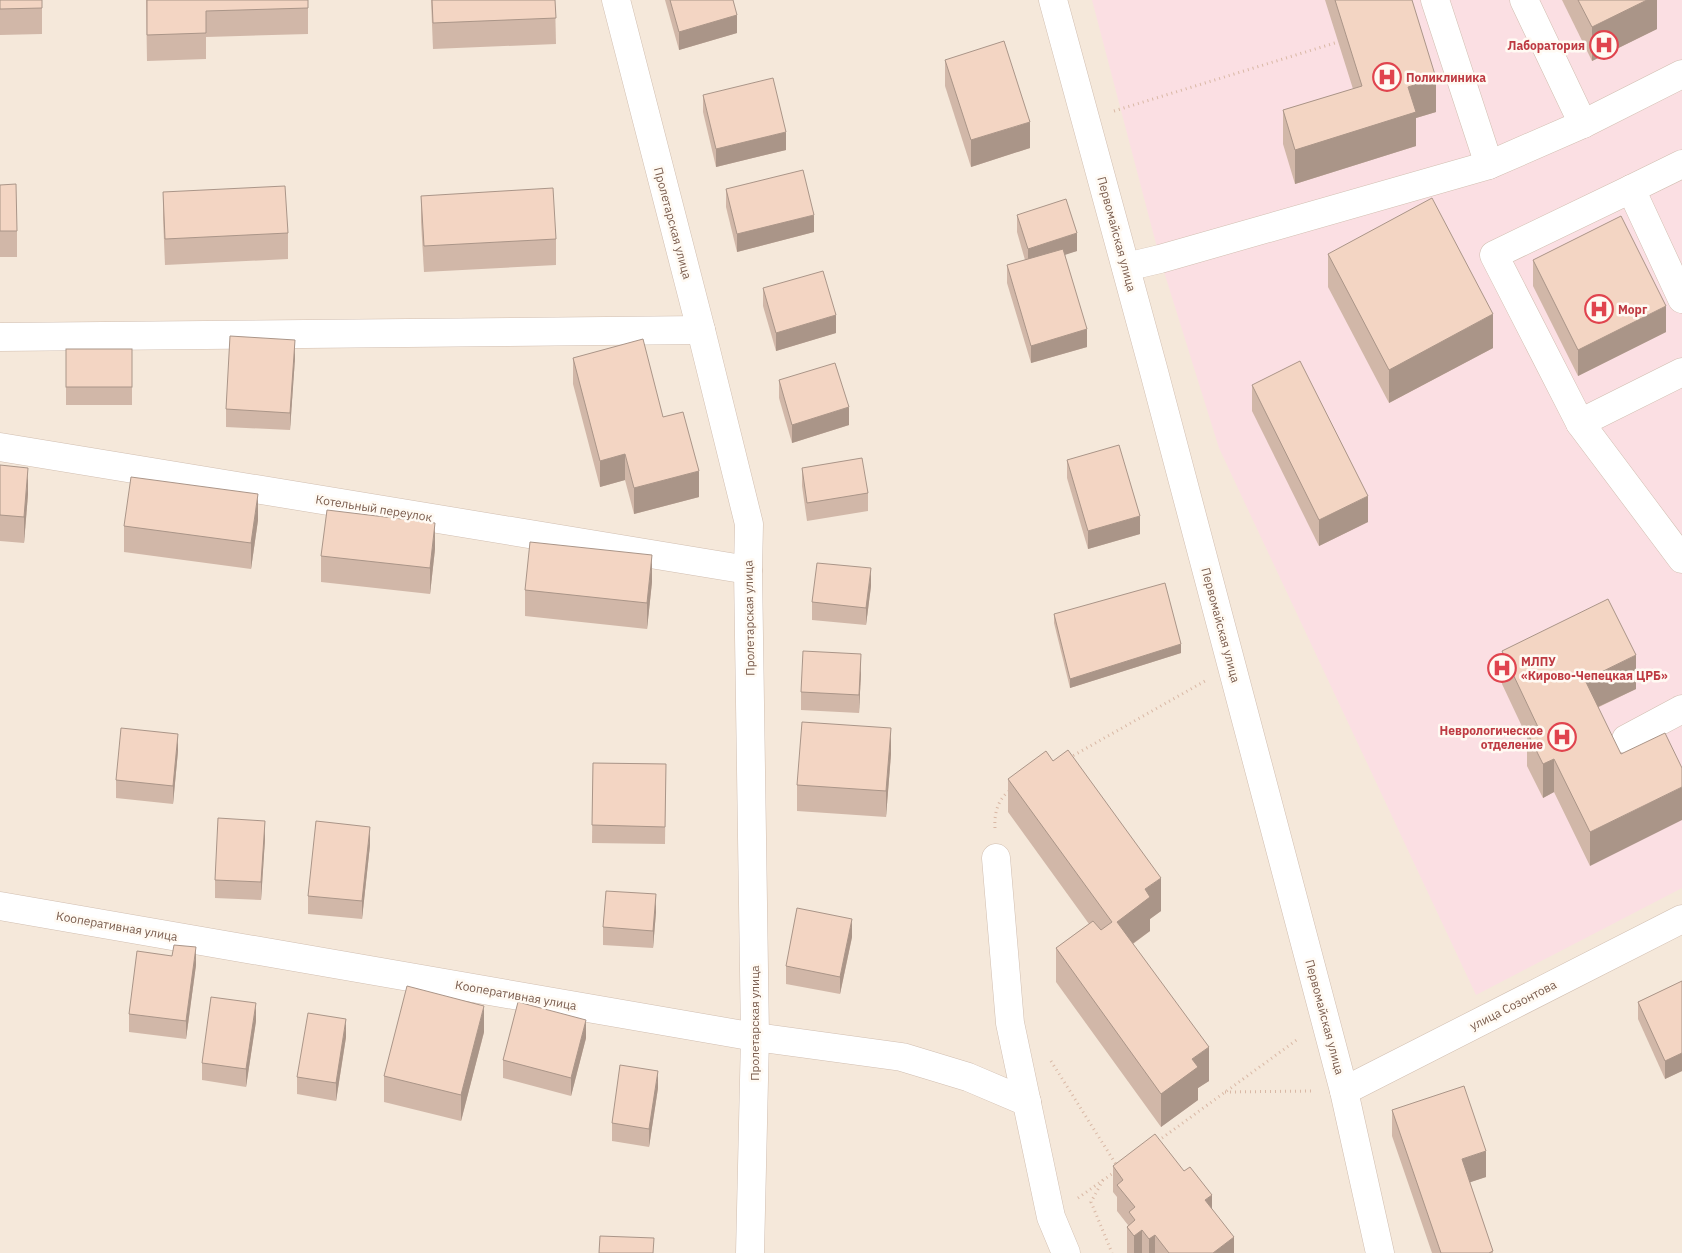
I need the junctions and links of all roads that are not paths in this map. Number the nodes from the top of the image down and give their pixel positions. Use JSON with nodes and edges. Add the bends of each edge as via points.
{"nodes":[{"id":1,"x":616,"y":0,"type":"edge"},
{"id":2,"x":1053,"y":0,"type":"edge"},
{"id":3,"x":1435,"y":0,"type":"edge"},
{"id":4,"x":1524,"y":0,"type":"edge"},
{"id":5,"x":1682,"y":74,"type":"edge"},
{"id":6,"x":1583,"y":124,"type":"junction"},
{"id":7,"x":1682,"y":164,"type":"edge"},
{"id":8,"x":1489,"y":165,"type":"junction"},
{"id":9,"x":1631,"y":189,"type":"junction"},
{"id":10,"x":1126,"y":267,"type":"junction"},
{"id":11,"x":1682,"y":299,"type":"edge"},
{"id":12,"x":701,"y":330,"type":"junction"},
{"id":13,"x":0,"y":337,"type":"edge"},
{"id":14,"x":1682,"y":372,"type":"edge"},
{"id":15,"x":1580,"y":423,"type":"junction"},
{"id":16,"x":0,"y":447,"type":"edge"},
{"id":17,"x":1682,"y":559,"type":"edge"},
{"id":18,"x":748,"y":570,"type":"junction"},
{"id":19,"x":1682,"y":709,"type":"edge"},
{"id":20,"x":1626,"y":739,"type":"dead end"},
{"id":21,"x":996,"y":858,"type":"road end"},
{"id":22,"x":0,"y":906,"type":"edge"},
{"id":23,"x":1682,"y":919,"type":"edge"},
{"id":24,"x":755,"y":1037,"type":"junction"},
{"id":25,"x":1344,"y":1091,"type":"junction"},
{"id":26,"x":1027,"y":1102,"type":"junction"},
{"id":27,"x":750,"y":1253,"type":"edge"},
{"id":28,"x":1066,"y":1253,"type":"edge"},
{"id":29,"x":1380,"y":1253,"type":"edge"}],
"edges":[{"from":1,"to":12,"type":"street","name":"Пролетарская улица"},
{"from":2,"to":10,"type":"street","name":"Первомайская улица"},
{"from":3,"to":8,"type":"street"},
{"from":4,"to":6,"type":"street"},
{"from":5,"to":6,"type":"street"},
{"from":6,"to":8,"type":"street"},
{"from":7,"to":9,"type":"street"},
{"from":8,"to":10,"type":"street"},
{"from":9,"to":11,"type":"street"},
{"from":9,"to":15,"type":"street","via":[[1494,255]]},
{"from":10,"to":25,"type":"street","name":"Первомайская улица"},
{"from":12,"to":13,"type":"street"},
{"from":12,"to":18,"type":"street","name":"Пролетарская улица","via":[[749,524]]},
{"from":14,"to":15,"type":"street"},
{"from":15,"to":17,"type":"street"},
{"from":16,"to":18,"type":"street","name":"Котельный переулок"},
{"from":18,"to":24,"type":"street","name":"Пролетарская улица"},
{"from":19,"to":20,"type":"street"},
{"from":21,"to":26,"type":"street","via":[[1010,1023]]},
{"from":22,"to":24,"type":"street","name":"Кооперативная улица"},
{"from":23,"to":25,"type":"street","name":"улица Созонтова"},
{"from":24,"to":26,"type":"street","name":"Кооперативная улица","via":[[902,1057],[968,1077]]},
{"from":24,"to":27,"type":"street","name":"Пролетарская улица"},
{"from":25,"to":29,"type":"street","name":"Первомайская улица"},
{"from":26,"to":28,"type":"street","via":[[1051,1217]]}]}
